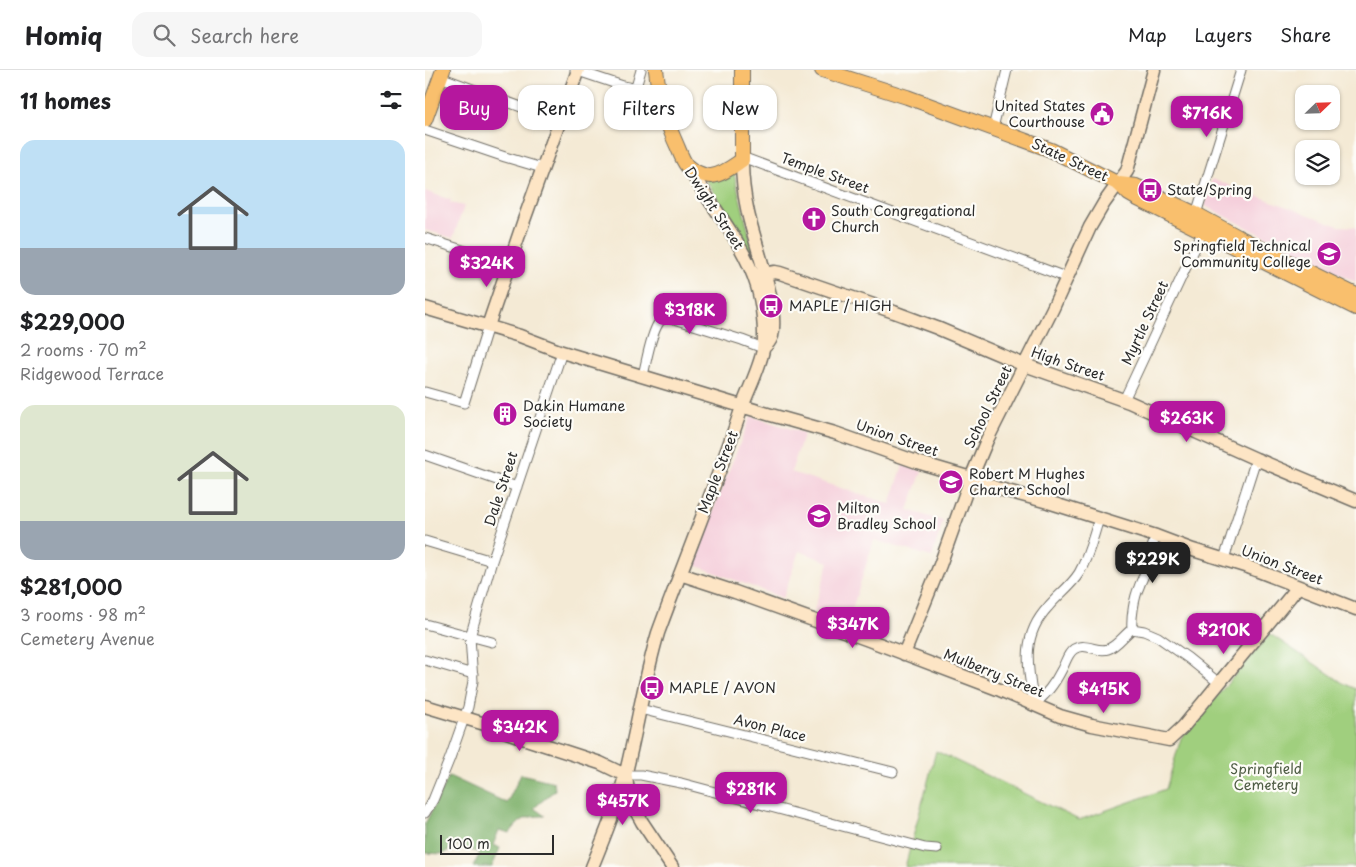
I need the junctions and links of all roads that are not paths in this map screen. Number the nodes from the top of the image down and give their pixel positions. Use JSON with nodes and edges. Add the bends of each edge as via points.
{"nodes":[{"id":1,"x":577,"y":70,"type":"edge"},
{"id":2,"x":641,"y":70,"type":"edge"},
{"id":3,"x":656,"y":70,"type":"edge"},
{"id":4,"x":742,"y":70,"type":"edge"},
{"id":5,"x":822,"y":70,"type":"edge"},
{"id":6,"x":1007,"y":70,"type":"edge"},
{"id":7,"x":1155,"y":70,"type":"edge"},
{"id":8,"x":1241,"y":70,"type":"edge"},
{"id":9,"x":442,"y":74,"type":"edge"},
{"id":10,"x":572,"y":85,"type":"edge"},
{"id":11,"x":518,"y":105,"type":"edge"},
{"id":12,"x":425,"y":120,"type":"edge"},
{"id":13,"x":993,"y":128,"type":"junction"},
{"id":14,"x":425,"y":130,"type":"edge"},
{"id":15,"x":556,"y":130,"type":"edge"},
{"id":16,"x":742,"y":158,"type":"junction"},
{"id":17,"x":687,"y":166,"type":"junction"},
{"id":18,"x":542,"y":168,"type":"junction"},
{"id":19,"x":1119,"y":184,"type":"junction"},
{"id":20,"x":1196,"y":214,"type":"junction"},
{"id":21,"x":1203,"y":231,"type":"junction"},
{"id":22,"x":425,"y":238,"type":"edge"},
{"id":23,"x":510,"y":262,"type":"junction"},
{"id":24,"x":764,"y":274,"type":"junction"},
{"id":25,"x":1068,"y":278,"type":"junction"},
{"id":26,"x":1356,"y":296,"type":"edge"},
{"id":27,"x":425,"y":308,"type":"edge"},
{"id":28,"x":1356,"y":308,"type":"edge"},
{"id":29,"x":488,"y":326,"type":"junction"},
{"id":30,"x":763,"y":348,"type":"junction"},
{"id":31,"x":563,"y":352,"type":"junction"},
{"id":32,"x":1025,"y":365,"type":"junction"},
{"id":33,"x":643,"y":375,"type":"junction"},
{"id":34,"x":425,"y":392,"type":"edge"},
{"id":35,"x":1124,"y":400,"type":"junction"},
{"id":36,"x":742,"y":406,"type":"junction"},
{"id":37,"x":425,"y":455,"type":"edge"},
{"id":38,"x":1256,"y":459,"type":"junction"},
{"id":39,"x":971,"y":478,"type":"junction"},
{"id":40,"x":517,"y":487,"type":"junction"},
{"id":41,"x":1356,"y":501,"type":"edge"},
{"id":42,"x":1099,"y":519,"type":"junction"},
{"id":43,"x":1157,"y":536,"type":"junction"},
{"id":44,"x":425,"y":541,"type":"edge"},
{"id":45,"x":1224,"y":559,"type":"junction"},
{"id":46,"x":492,"y":561,"type":"junction"},
{"id":47,"x":680,"y":574,"type":"junction"},
{"id":48,"x":1298,"y":587,"type":"junction"},
{"id":49,"x":1356,"y":609,"type":"edge"},
{"id":50,"x":425,"y":624,"type":"edge"},
{"id":51,"x":1132,"y":629,"type":"junction"},
{"id":52,"x":470,"y":637,"type":"junction"},
{"id":53,"x":492,"y":642,"type":"dead end"},
{"id":54,"x":904,"y":654,"type":"junction"},
{"id":55,"x":425,"y":660,"type":"edge"},
{"id":56,"x":473,"y":674,"type":"junction"},
{"id":57,"x":1219,"y":683,"type":"junction"},
{"id":58,"x":1034,"y":705,"type":"junction"},
{"id":59,"x":425,"y":706,"type":"edge"},
{"id":60,"x":640,"y":709,"type":"junction"},
{"id":61,"x":464,"y":718,"type":"junction"},
{"id":62,"x":893,"y":772,"type":"dead end"},
{"id":63,"x":625,"y":775,"type":"junction"},
{"id":64,"x":429,"y":798,"type":"edge"},
{"id":65,"x":425,"y":813,"type":"edge"},
{"id":66,"x":937,"y":849,"type":"dead end"},
{"id":67,"x":592,"y":867,"type":"edge"},
{"id":68,"x":671,"y":867,"type":"edge"}],
"edges":[{"from":1,"to":2,"type":"street","via":[[633,88]]},
{"from":1,"to":10,"type":"street"},
{"from":3,"to":17,"type":"main road","name":"Dwight Street","via":[[662,106]]},
{"from":4,"to":16,"type":"main road","name":"Maple Street"},
{"from":5,"to":13,"type":"main road","name":"State Street"},
{"from":6,"to":13,"type":"street"},
{"from":7,"to":19,"type":"street","name":"School Street","via":[[1127,171]]},
{"from":8,"to":20,"type":"street"},
{"from":9,"to":11,"type":"street"},
{"from":9,"to":12,"type":"main road"},
{"from":13,"to":19,"type":"main road","name":"State Street","via":[[1051,150]]},
{"from":14,"to":18,"type":"street"},
{"from":15,"to":18,"type":"street"},
{"from":16,"to":17,"type":"main road","via":[[714,176],[703,175]]},
{"from":16,"to":24,"type":"street","name":"Maple Street","via":[[747,205]]},
{"from":16,"to":25,"type":"street","name":"Temple Street"},
{"from":17,"to":30,"type":"street","name":"Dwight Street","via":[[735,236],[749,265],[759,299]]},
{"from":18,"to":23,"type":"street"},
{"from":19,"to":20,"type":"main road","name":"State Street","via":[[1136,186]]},
{"from":19,"to":21,"type":"main road","name":"State Street","via":[[1136,198]]},
{"from":19,"to":25,"type":"street","name":"School Street","via":[[1090,227]]},
{"from":20,"to":26,"type":"main road","name":"State Street"},
{"from":21,"to":28,"type":"main road","name":"State Street"},
{"from":21,"to":35,"type":"street","name":"Myrtle Street"},
{"from":22,"to":23,"type":"street"},
{"from":23,"to":29,"type":"street"},
{"from":24,"to":30,"type":"street","name":"Maple Street","via":[[773,323],[771,338]]},
{"from":24,"to":32,"type":"street","name":"High Street","via":[[780,273],[875,305]]},
{"from":25,"to":32,"type":"street","name":"School Street"},
{"from":27,"to":29,"type":"street","name":"Union Street"},
{"from":29,"to":31,"type":"street","name":"Union Street"},
{"from":29,"to":34,"type":"street","via":[[464,404]]},
{"from":30,"to":33,"type":"street","via":[[668,317],[658,323]]},
{"from":30,"to":36,"type":"street","name":"Maple Street"},
{"from":31,"to":33,"type":"street","name":"Union Street"},
{"from":31,"to":40,"type":"street","name":"Dale Street"},
{"from":32,"to":35,"type":"street","name":"High Street"},
{"from":32,"to":39,"type":"street","name":"School Street"},
{"from":33,"to":36,"type":"street","name":"Union Street"},
{"from":35,"to":38,"type":"street","name":"High Street"},
{"from":36,"to":39,"type":"street","name":"Union Street"},
{"from":36,"to":47,"type":"street","name":"Maple Street"},
{"from":37,"to":40,"type":"street"},
{"from":38,"to":41,"type":"street","name":"High Street"},
{"from":38,"to":45,"type":"street"},
{"from":39,"to":42,"type":"street","name":"Union Street"},
{"from":39,"to":54,"type":"street","name":"School Street"},
{"from":40,"to":46,"type":"street","name":"Dale Street"},
{"from":42,"to":43,"type":"street","name":"Union Street"},
{"from":42,"to":58,"type":"street","via":[[1078,575],[1041,614],[1033,629],[1027,658]]},
{"from":43,"to":45,"type":"street","name":"Union Street"},
{"from":43,"to":51,"type":"street","via":[[1135,597]]},
{"from":44,"to":46,"type":"street"},
{"from":45,"to":48,"type":"street","name":"Union Street"},
{"from":46,"to":52,"type":"street","name":"Dale Street"},
{"from":47,"to":54,"type":"street","name":"Mulberry Street"},
{"from":47,"to":60,"type":"street","name":"Maple Street","via":[[653,647]]},
{"from":48,"to":49,"type":"street","name":"Union Street"},
{"from":48,"to":57,"type":"street","name":"Mulberry Street"},
{"from":50,"to":52,"type":"street"},
{"from":51,"to":57,"type":"street","via":[[1158,636]]},
{"from":51,"to":58,"type":"street","via":[[1107,649],[1082,646],[1073,650],[1047,694]]},
{"from":52,"to":53,"type":"street"},
{"from":52,"to":56,"type":"street"},
{"from":54,"to":58,"type":"street","name":"Mulberry Street"},
{"from":55,"to":56,"type":"street"},
{"from":56,"to":61,"type":"street"},
{"from":57,"to":58,"type":"street","name":"Mulberry Street","via":[[1169,740],[1076,721]]},
{"from":59,"to":61,"type":"street"},
{"from":60,"to":62,"type":"street","name":"Avon Place"},
{"from":60,"to":63,"type":"street","name":"Maple Street"},
{"from":61,"to":63,"type":"street","via":[[600,762]]},
{"from":61,"to":64,"type":"street"},
{"from":63,"to":66,"type":"street","via":[[681,783]]},
{"from":63,"to":67,"type":"street","name":"Maple Street"},
{"from":63,"to":68,"type":"street","via":[[629,798]]},
{"from":64,"to":65,"type":"street"}]}
